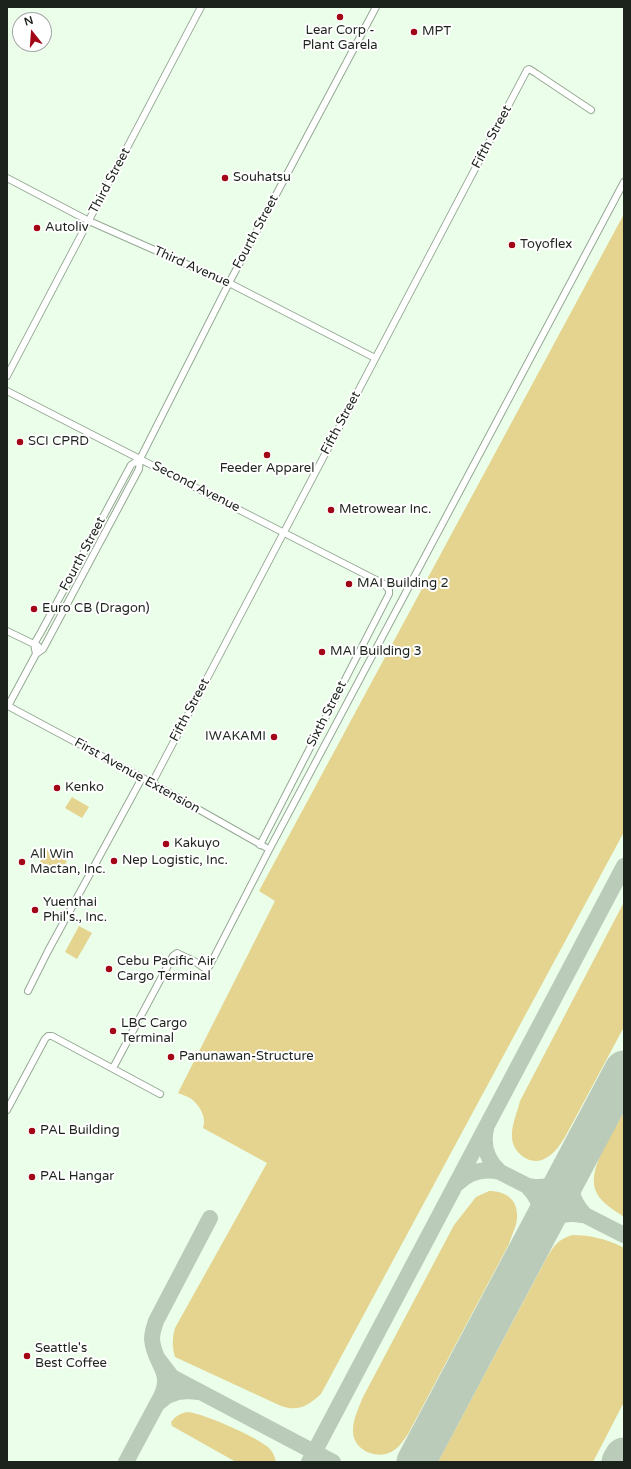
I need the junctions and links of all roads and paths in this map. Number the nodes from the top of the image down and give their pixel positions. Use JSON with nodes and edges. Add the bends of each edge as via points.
{"nodes":[{"id":1,"x":201,"y":7,"type":"edge"},
{"id":2,"x":376,"y":7,"type":"edge"},
{"id":3,"x":591,"y":110,"type":"dead end"},
{"id":4,"x":7,"y":178,"type":"edge"},
{"id":5,"x":624,"y":182,"type":"edge"},
{"id":6,"x":89,"y":222,"type":"junction"},
{"id":7,"x":229,"y":283,"type":"junction"},
{"id":8,"x":375,"y":358,"type":"junction"},
{"id":9,"x":7,"y":376,"type":"edge"},
{"id":10,"x":7,"y":391,"type":"edge"},
{"id":11,"x":140,"y":459,"type":"junction"},
{"id":12,"x":98,"y":527,"type":"junction"},
{"id":13,"x":106,"y":530,"type":"junction"},
{"id":14,"x":283,"y":532,"type":"junction"},
{"id":15,"x":81,"y":558,"type":"junction"},
{"id":16,"x":89,"y":562,"type":"junction"},
{"id":17,"x":384,"y":584,"type":"joint"},
{"id":18,"x":62,"y":593,"type":"junction"},
{"id":19,"x":70,"y":597,"type":"junction"},
{"id":20,"x":7,"y":631,"type":"edge"},
{"id":21,"x":40,"y":632,"type":"junction"},
{"id":22,"x":49,"y":637,"type":"junction"},
{"id":23,"x":34,"y":644,"type":"junction"},
{"id":24,"x":43,"y":649,"type":"junction"},
{"id":25,"x":36,"y":654,"type":"junction"},
{"id":26,"x":8,"y":706,"type":"edge"},
{"id":27,"x":142,"y":778,"type":"junction"},
{"id":28,"x":152,"y":783,"type":"junction"},
{"id":29,"x":263,"y":846,"type":"joint"},
{"id":30,"x":28,"y":991,"type":"dead end"},
{"id":31,"x":113,"y":1068,"type":"junction"},
{"id":32,"x":160,"y":1094,"type":"dead end"},
{"id":33,"x":7,"y":1110,"type":"edge"}],
"edges":[{"from":1,"to":6,"type":"street","name":"Third Street"},
{"from":2,"to":7,"type":"street","name":"Fourth Street"},
{"from":3,"to":8,"type":"street","name":"Fifth Street","via":[[528,70]]},
{"from":4,"to":6,"type":"street","name":"Third Avenue"},
{"from":5,"to":31,"type":"street","via":[[207,970],[194,961],[177,954],[174,956]]},
{"from":6,"to":7,"type":"street","name":"Third Avenue"},
{"from":6,"to":9,"type":"street","name":"Third Street"},
{"from":7,"to":8,"type":"street","name":"Third Avenue"},
{"from":7,"to":11,"type":"street","name":"Fourth Street"},
{"from":8,"to":14,"type":"street","name":"Fifth Street"},
{"from":10,"to":11,"type":"street","name":"Second Avenue"},
{"from":11,"to":12,"type":"street","name":"Fourth Street","via":[[131,465]]},
{"from":11,"to":13,"type":"street","name":"Fourth Street","via":[[139,469]]},
{"from":11,"to":14,"type":"street","name":"Second Avenue"},
{"from":12,"to":13,"type":"street"},
{"from":12,"to":15,"type":"street","name":"Fourth Street"},
{"from":13,"to":16,"type":"street","name":"Fourth Street"},
{"from":14,"to":17,"type":"street","name":"Second Avenue"},
{"from":14,"to":28,"type":"street","name":"Fifth Street"},
{"from":15,"to":16,"type":"street"},
{"from":15,"to":18,"type":"street","name":"Fourth Street"},
{"from":16,"to":19,"type":"street","name":"Fourth Street"},
{"from":17,"to":29,"type":"street","name":"Sixth Street","via":[[389,594]]},
{"from":18,"to":19,"type":"street"},
{"from":18,"to":21,"type":"street","name":"Fourth Street"},
{"from":19,"to":22,"type":"street","name":"Fourth Street"},
{"from":20,"to":23,"type":"street"},
{"from":21,"to":22,"type":"street"},
{"from":21,"to":23,"type":"street","name":"Fourth Street"},
{"from":22,"to":24,"type":"street","name":"Fourth Street"},
{"from":23,"to":24,"type":"street"},
{"from":23,"to":25,"type":"street"},
{"from":24,"to":25,"type":"street","name":"Fourth Street"},
{"from":25,"to":26,"type":"street","name":"Fourth Street"},
{"from":26,"to":27,"type":"street","name":"First Avenue Extension"},
{"from":27,"to":28,"type":"street","name":"First Avenue Extension"},
{"from":27,"to":30,"type":"street"},
{"from":28,"to":29,"type":"street","name":"First Avenue Extension"},
{"from":31,"to":32,"type":"street"},
{"from":31,"to":33,"type":"street","via":[[48,1036]]}]}
